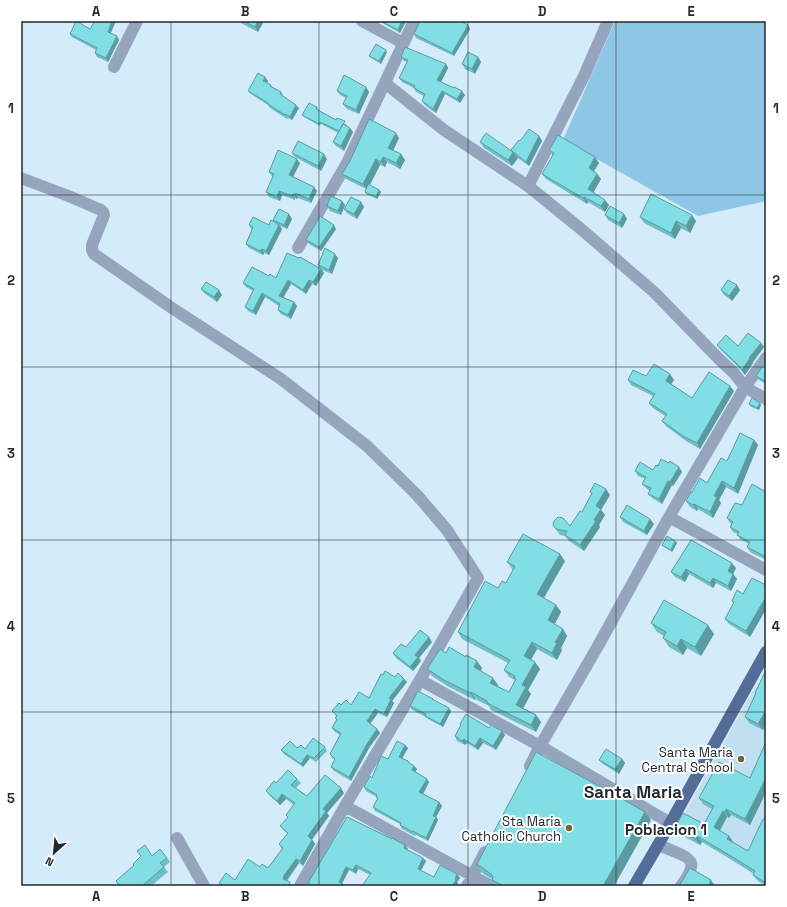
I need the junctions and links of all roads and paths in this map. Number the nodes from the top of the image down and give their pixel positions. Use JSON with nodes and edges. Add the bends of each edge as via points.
{"nodes":[{"id":1,"x":137,"y":21,"type":"edge"},
{"id":2,"x":362,"y":21,"type":"edge"},
{"id":3,"x":414,"y":21,"type":"edge"},
{"id":4,"x":608,"y":21,"type":"edge"},
{"id":5,"x":403,"y":43,"type":"junction"},
{"id":6,"x":114,"y":67,"type":"dead end"},
{"id":7,"x":385,"y":83,"type":"junction"},
{"id":8,"x":21,"y":178,"type":"edge"},
{"id":9,"x":528,"y":186,"type":"junction"},
{"id":10,"x":298,"y":248,"type":"dead end"},
{"id":11,"x":766,"y":358,"type":"edge"},
{"id":12,"x":745,"y":387,"type":"junction"},
{"id":13,"x":766,"y":399,"type":"edge"},
{"id":14,"x":669,"y":516,"type":"junction"},
{"id":15,"x":766,"y":570,"type":"edge"},
{"id":16,"x":766,"y":652,"type":"edge"},
{"id":17,"x":420,"y":680,"type":"junction"},
{"id":18,"x":540,"y":746,"type":"junction"},
{"id":19,"x":526,"y":773,"type":"edge"},
{"id":20,"x":345,"y":806,"type":"junction"},
{"id":21,"x":670,"y":823,"type":"junction"},
{"id":22,"x":177,"y":838,"type":"dead end"},
{"id":23,"x":490,"y":842,"type":"edge"},
{"id":24,"x":658,"y":845,"type":"junction"},
{"id":25,"x":470,"y":881,"type":"edge"},
{"id":26,"x":204,"y":886,"type":"edge"},
{"id":27,"x":300,"y":886,"type":"edge"},
{"id":28,"x":491,"y":886,"type":"edge"},
{"id":29,"x":634,"y":886,"type":"edge"},
{"id":30,"x":682,"y":886,"type":"edge"}],
"edges":[{"from":1,"to":6,"type":"street"},
{"from":2,"to":5,"type":"street"},
{"from":3,"to":5,"type":"street"},
{"from":4,"to":9,"type":"street","via":[[584,76]]},
{"from":5,"to":7,"type":"street"},
{"from":7,"to":9,"type":"street","via":[[444,130]]},
{"from":7,"to":10,"type":"street","via":[[347,164]]},
{"from":8,"to":17,"type":"street","via":[[101,210],[104,215],[92,245],[94,254],[294,388],[367,446],[417,495],[447,530],[478,578]]},
{"from":9,"to":12,"type":"street","via":[[655,293],[734,372]]},
{"from":11,"to":12,"type":"street"},
{"from":12,"to":13,"type":"street"},
{"from":12,"to":14,"type":"street"},
{"from":14,"to":15,"type":"street"},
{"from":14,"to":18,"type":"street"},
{"from":16,"to":21,"type":"main road"},
{"from":17,"to":18,"type":"street"},
{"from":17,"to":20,"type":"street"},
{"from":18,"to":19,"type":"street"},
{"from":18,"to":21,"type":"street"},
{"from":20,"to":25,"type":"street"},
{"from":20,"to":27,"type":"street"},
{"from":21,"to":24,"type":"main road"},
{"from":22,"to":26,"type":"street"},
{"from":23,"to":25,"type":"street"},
{"from":24,"to":29,"type":"main road"},
{"from":24,"to":30,"type":"street","via":[[691,861],[689,873]]},
{"from":25,"to":28,"type":"street"}]}
